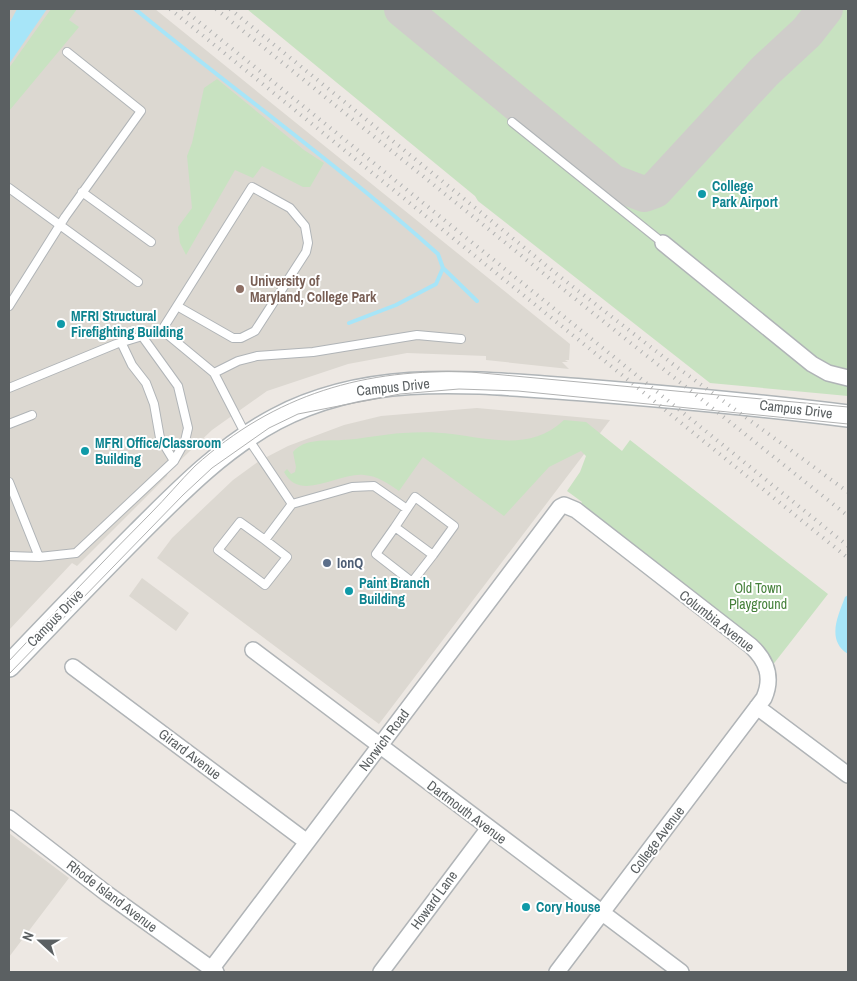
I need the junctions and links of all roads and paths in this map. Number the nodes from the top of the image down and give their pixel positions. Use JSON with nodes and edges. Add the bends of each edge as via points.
{"nodes":[{"id":1,"x":67,"y":52,"type":"dead end"},
{"id":2,"x":512,"y":122,"type":"dead end"},
{"id":3,"x":9,"y":188,"type":"edge"},
{"id":4,"x":82,"y":192,"type":"junction"},
{"id":5,"x":60,"y":226,"type":"junction"},
{"id":6,"x":151,"y":242,"type":"dead end"},
{"id":7,"x":663,"y":243,"type":"joint"},
{"id":8,"x":138,"y":282,"type":"dead end"},
{"id":9,"x":9,"y":306,"type":"edge"},
{"id":10,"x":177,"y":306,"type":"junction"},
{"id":11,"x":162,"y":330,"type":"junction"},
{"id":12,"x":142,"y":336,"type":"junction"},
{"id":13,"x":461,"y":339,"type":"dead end"},
{"id":14,"x":121,"y":342,"type":"junction"},
{"id":15,"x":214,"y":373,"type":"junction"},
{"id":16,"x":848,"y":378,"type":"edge"},
{"id":17,"x":9,"y":388,"type":"edge"},
{"id":18,"x":32,"y":415,"type":"dead end"},
{"id":19,"x":848,"y":416,"type":"edge"},
{"id":20,"x":9,"y":424,"type":"edge"},
{"id":21,"x":248,"y":437,"type":"junction"},
{"id":22,"x":174,"y":461,"type":"junction"},
{"id":23,"x":9,"y":482,"type":"edge"},
{"id":24,"x":292,"y":504,"type":"junction"},
{"id":25,"x":560,"y":507,"type":"joint"},
{"id":26,"x":407,"y":509,"type":"junction"},
{"id":27,"x":395,"y":527,"type":"junction"},
{"id":28,"x":265,"y":540,"type":"junction"},
{"id":29,"x":433,"y":555,"type":"junction"},
{"id":30,"x":9,"y":556,"type":"edge"},
{"id":31,"x":39,"y":557,"type":"junction"},
{"id":32,"x":253,"y":650,"type":"dead end"},
{"id":33,"x":9,"y":666,"type":"edge"},
{"id":34,"x":73,"y":667,"type":"dead end"},
{"id":35,"x":757,"y":707,"type":"junction"},
{"id":36,"x":379,"y":746,"type":"junction"},
{"id":37,"x":848,"y":775,"type":"edge"},
{"id":38,"x":9,"y":818,"type":"edge"},
{"id":39,"x":489,"y":828,"type":"junction"},
{"id":40,"x":307,"y":842,"type":"junction"},
{"id":41,"x":603,"y":912,"type":"junction"},
{"id":42,"x":212,"y":971,"type":"edge"},
{"id":43,"x":381,"y":972,"type":"edge"},
{"id":44,"x":558,"y":972,"type":"edge"},
{"id":45,"x":681,"y":972,"type":"edge"}],
"edges":[{"from":1,"to":4,"type":"lane","via":[[141,111]]},
{"from":2,"to":7,"type":"lane"},
{"from":3,"to":5,"type":"lane"},
{"from":4,"to":5,"type":"lane"},
{"from":4,"to":6,"type":"lane"},
{"from":5,"to":8,"type":"lane"},
{"from":5,"to":9,"type":"lane"},
{"from":7,"to":16,"type":"street","via":[[812,364],[828,373]]},
{"from":10,"to":10,"type":"lane","via":[[252,187],[300,217],[308,234],[306,252],[255,331],[233,338]]},
{"from":10,"to":11,"type":"lane"},
{"from":11,"to":12,"type":"lane"},
{"from":11,"to":15,"type":"lane"},
{"from":12,"to":14,"type":"lane"},
{"from":12,"to":22,"type":"lane","via":[[178,386],[188,428]]},
{"from":13,"to":15,"type":"lane","via":[[418,336],[313,352],[258,356],[238,361]]},
{"from":14,"to":17,"type":"lane"},
{"from":14,"to":22,"type":"lane","via":[[146,384],[154,404],[157,430]]},
{"from":15,"to":21,"type":"lane"},
{"from":18,"to":20,"type":"lane"},
{"from":19,"to":21,"type":"main road","name":"Campus Drive","via":[[730,402],[450,381],[363,388],[323,399],[277,419]]},
{"from":21,"to":24,"type":"lane"},
{"from":21,"to":33,"type":"main road","name":"Campus Drive","via":[[182,489]]},
{"from":22,"to":31,"type":"lane","via":[[76,553]]},
{"from":23,"to":31,"type":"lane"},
{"from":24,"to":26,"type":"lane","via":[[352,487],[374,486]]},
{"from":24,"to":28,"type":"lane"},
{"from":25,"to":35,"type":"street","name":"Columbia Avenue","via":[[570,506],[576,510],[759,654],[769,679],[764,698]]},
{"from":25,"to":36,"type":"street","name":"Norwich Road"},
{"from":26,"to":27,"type":"lane"},
{"from":26,"to":29,"type":"lane","via":[[415,497],[454,526]]},
{"from":27,"to":29,"type":"lane"},
{"from":27,"to":29,"type":"lane","via":[[376,554],[412,582]]},
{"from":28,"to":28,"type":"lane","via":[[240,522],[218,550],[265,584],[286,557]]},
{"from":30,"to":31,"type":"lane"},
{"from":32,"to":36,"type":"street","name":"Dartmouth Avenue"},
{"from":34,"to":40,"type":"street","name":"Girard Avenue"},
{"from":35,"to":37,"type":"street"},
{"from":35,"to":41,"type":"street","name":"College Avenue"},
{"from":36,"to":39,"type":"street","name":"Dartmouth Avenue"},
{"from":36,"to":40,"type":"street","name":"Norwich Road"},
{"from":38,"to":42,"type":"street","name":"Rhode Island Avenue"},
{"from":39,"to":41,"type":"street","name":"Dartmouth Avenue"},
{"from":39,"to":43,"type":"street","name":"Howard Lane"},
{"from":40,"to":42,"type":"street","name":"Norwich Road"},
{"from":41,"to":44,"type":"street","name":"College Avenue"},
{"from":41,"to":45,"type":"street","name":"Dartmouth Avenue"}]}
